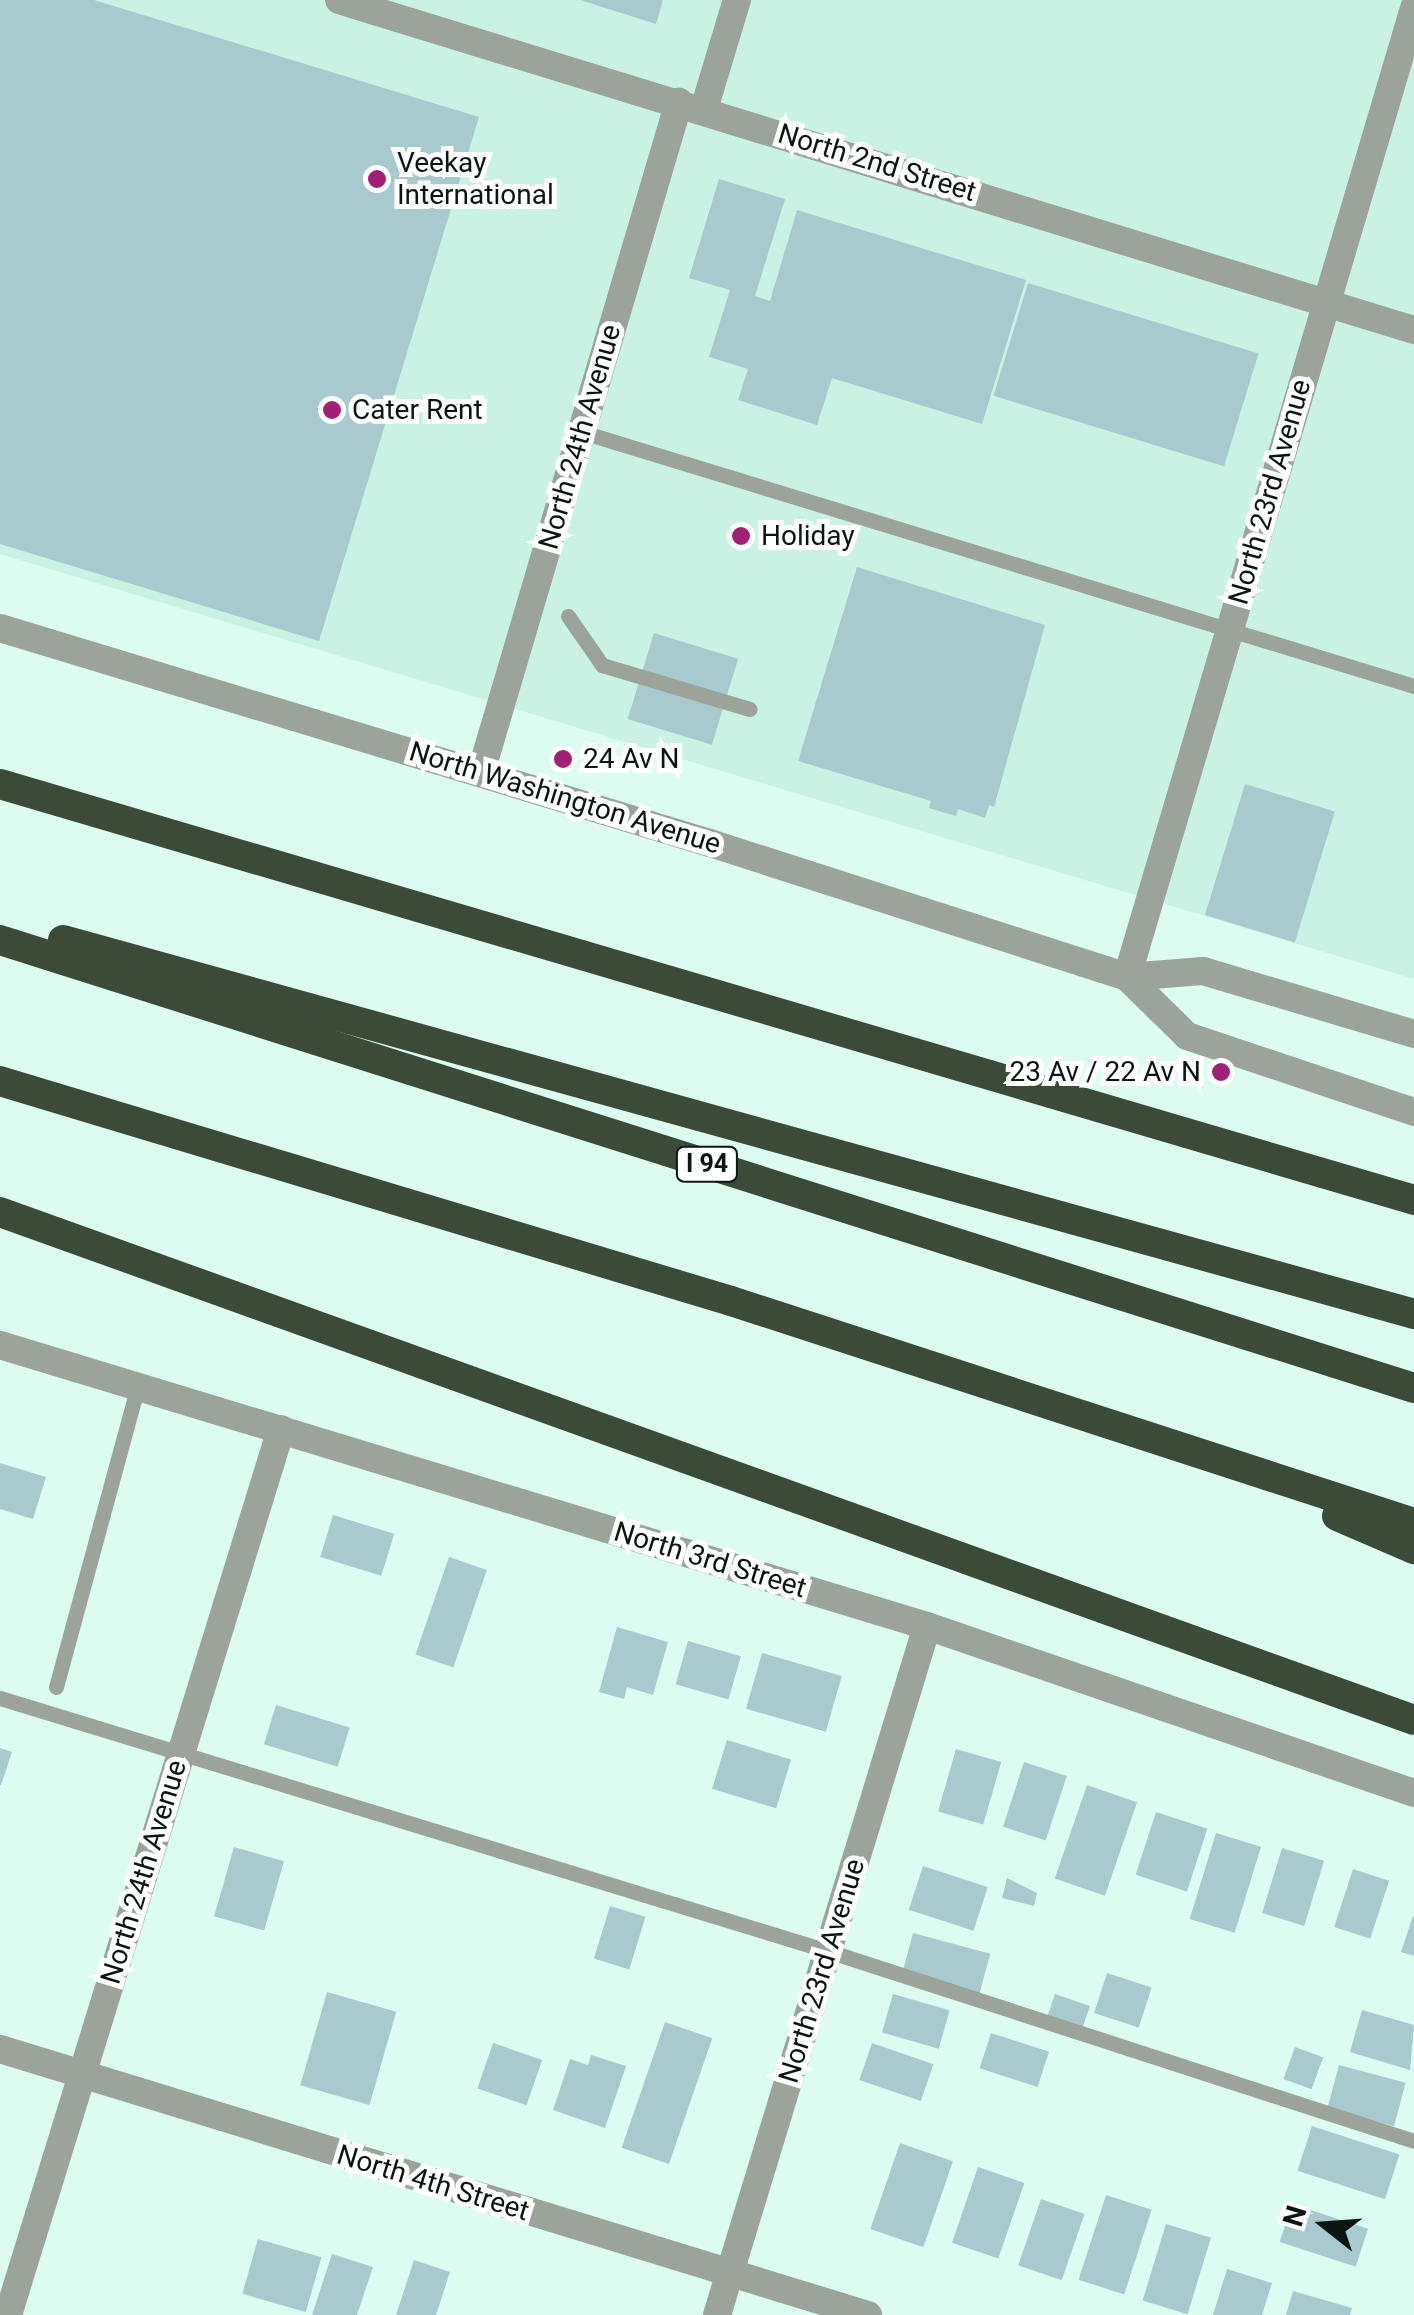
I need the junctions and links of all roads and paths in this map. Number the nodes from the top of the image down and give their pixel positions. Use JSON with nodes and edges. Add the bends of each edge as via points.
{"nodes":[{"id":1,"x":339,"y":0,"type":"edge"},
{"id":2,"x":737,"y":0,"type":"edge"},
{"id":3,"x":1414,"y":8,"type":"edge"},
{"id":4,"x":692,"y":105,"type":"junction"},
{"id":5,"x":1326,"y":302,"type":"junction"},
{"id":6,"x":1414,"y":330,"type":"edge"},
{"id":7,"x":582,"y":432,"type":"junction"},
{"id":8,"x":568,"y":616,"type":"dead end"},
{"id":9,"x":0,"y":628,"type":"edge"},
{"id":10,"x":1230,"y":629,"type":"junction"},
{"id":11,"x":1414,"y":686,"type":"edge"},
{"id":12,"x":750,"y":709,"type":"dead end"},
{"id":13,"x":481,"y":772,"type":"junction"},
{"id":14,"x":0,"y":784,"type":"edge"},
{"id":15,"x":0,"y":922,"type":"edge"},
{"id":16,"x":0,"y":940,"type":"edge"},
{"id":17,"x":1127,"y":977,"type":"junction"},
{"id":18,"x":1414,"y":1034,"type":"edge"},
{"id":19,"x":0,"y":1081,"type":"edge"},
{"id":20,"x":1414,"y":1112,"type":"edge"},
{"id":21,"x":1414,"y":1200,"type":"edge"},
{"id":22,"x":0,"y":1212,"type":"edge"},
{"id":23,"x":1414,"y":1314,"type":"edge"},
{"id":24,"x":0,"y":1346,"type":"edge"},
{"id":25,"x":138,"y":1386,"type":"junction"},
{"id":26,"x":1414,"y":1388,"type":"edge"},
{"id":27,"x":281,"y":1428,"type":"junction"},
{"id":28,"x":1150,"y":1437,"type":"junction"},
{"id":29,"x":1414,"y":1523,"type":"edge"},
{"id":30,"x":1414,"y":1549,"type":"edge"},
{"id":31,"x":927,"y":1626,"type":"junction"},
{"id":32,"x":56,"y":1687,"type":"dead end"},
{"id":33,"x":0,"y":1698,"type":"edge"},
{"id":34,"x":1414,"y":1720,"type":"edge"},
{"id":35,"x":181,"y":1752,"type":"junction"},
{"id":36,"x":1414,"y":1793,"type":"edge"},
{"id":37,"x":828,"y":1952,"type":"junction"},
{"id":38,"x":0,"y":2049,"type":"edge"},
{"id":39,"x":81,"y":2074,"type":"junction"},
{"id":40,"x":1414,"y":2141,"type":"edge"},
{"id":41,"x":730,"y":2275,"type":"junction"},
{"id":42,"x":8,"y":2315,"type":"edge"},
{"id":43,"x":717,"y":2315,"type":"edge"},
{"id":44,"x":868,"y":2315,"type":"edge"}],
"edges":[{"from":1,"to":4,"type":"street","name":"North 2nd Street"},
{"from":2,"to":4,"type":"street","name":"North 24th Avenue"},
{"from":3,"to":5,"type":"street","name":"North 23rd Avenue"},
{"from":4,"to":5,"type":"street","name":"North 2nd Street"},
{"from":4,"to":7,"type":"street","name":"North 24th Avenue"},
{"from":5,"to":6,"type":"street","name":"North 2nd Street"},
{"from":5,"to":10,"type":"street","name":"North 23rd Avenue"},
{"from":7,"to":10,"type":"lane"},
{"from":7,"to":13,"type":"street","name":"North 24th Avenue"},
{"from":8,"to":12,"type":"lane","via":[[602,666]]},
{"from":9,"to":13,"type":"street","name":"North Washington Avenue"},
{"from":10,"to":11,"type":"lane"},
{"from":10,"to":17,"type":"street","name":"North 23rd Avenue"},
{"from":13,"to":17,"type":"street","name":"North Washington Avenue"},
{"from":14,"to":21,"type":"highway"},
{"from":15,"to":23,"type":"highway"},
{"from":16,"to":26,"type":"highway","number":"I 94"},
{"from":17,"to":18,"type":"street","name":"North Washington Avenue","via":[[1204,971]]},
{"from":17,"to":20,"type":"street","name":"North Washington Avenue","via":[[1187,1036]]},
{"from":19,"to":28,"type":"highway","via":[[731,1302]]},
{"from":22,"to":34,"type":"highway"},
{"from":24,"to":25,"type":"street","name":"North 3rd Street"},
{"from":25,"to":27,"type":"street","name":"North 3rd Street"},
{"from":25,"to":32,"type":"lane"},
{"from":27,"to":31,"type":"street","name":"North 3rd Street"},
{"from":27,"to":35,"type":"street","name":"North 24th Avenue"},
{"from":28,"to":29,"type":"highway"},
{"from":28,"to":30,"type":"highway"},
{"from":31,"to":36,"type":"street","name":"North 3rd Street"},
{"from":31,"to":37,"type":"street","name":"North 23rd Avenue"},
{"from":33,"to":35,"type":"lane"},
{"from":35,"to":37,"type":"lane"},
{"from":35,"to":39,"type":"street","name":"North 24th Avenue"},
{"from":37,"to":40,"type":"lane"},
{"from":37,"to":41,"type":"street","name":"North 23rd Avenue"},
{"from":38,"to":39,"type":"street","name":"North 4th Street"},
{"from":39,"to":41,"type":"street","name":"North 4th Street"},
{"from":39,"to":42,"type":"street","name":"North 24th Avenue"},
{"from":41,"to":43,"type":"street","name":"North 23rd Avenue"},
{"from":41,"to":44,"type":"street","name":"North 4th Street"}]}
